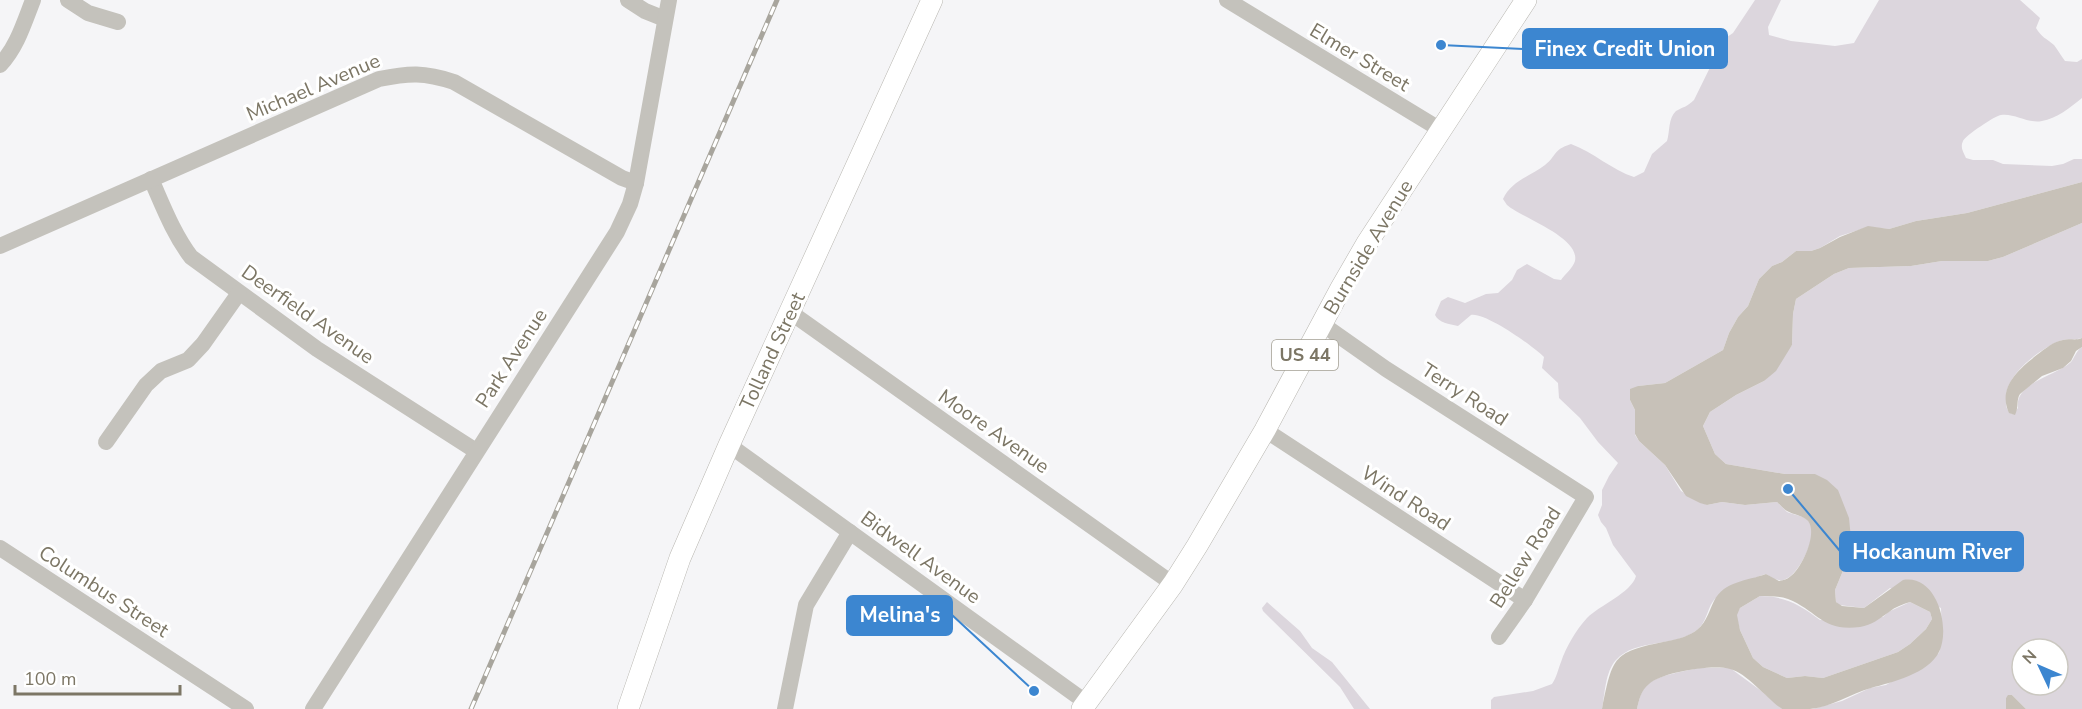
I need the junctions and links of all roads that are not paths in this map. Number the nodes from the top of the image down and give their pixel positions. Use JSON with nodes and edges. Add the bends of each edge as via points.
{"nodes":[{"id":1,"x":33,"y":0,"type":"edge"},
{"id":2,"x":68,"y":0,"type":"edge"},
{"id":3,"x":628,"y":0,"type":"edge"},
{"id":4,"x":669,"y":0,"type":"edge"},
{"id":5,"x":932,"y":0,"type":"edge"},
{"id":6,"x":1227,"y":0,"type":"edge"},
{"id":7,"x":1526,"y":0,"type":"edge"},
{"id":8,"x":665,"y":19,"type":"junction"},
{"id":9,"x":118,"y":22,"type":"dead end"},
{"id":10,"x":0,"y":65,"type":"edge"},
{"id":11,"x":1441,"y":130,"type":"junction"},
{"id":12,"x":151,"y":178,"type":"junction"},
{"id":13,"x":636,"y":183,"type":"junction"},
{"id":14,"x":0,"y":246,"type":"edge"},
{"id":15,"x":239,"y":293,"type":"junction"},
{"id":16,"x":790,"y":312,"type":"junction"},
{"id":17,"x":1322,"y":324,"type":"junction"},
{"id":18,"x":1265,"y":430,"type":"junction"},
{"id":19,"x":106,"y":442,"type":"dead end"},
{"id":20,"x":729,"y":445,"type":"junction"},
{"id":21,"x":476,"y":451,"type":"junction"},
{"id":22,"x":1586,"y":497,"type":"joint"},
{"id":23,"x":850,"y":532,"type":"junction"},
{"id":24,"x":1,"y":550,"type":"edge"},
{"id":25,"x":1173,"y":584,"type":"junction"},
{"id":26,"x":1525,"y":600,"type":"junction"},
{"id":27,"x":1499,"y":637,"type":"dead end"},
{"id":28,"x":1085,"y":706,"type":"edge"},
{"id":29,"x":246,"y":709,"type":"edge"},
{"id":30,"x":313,"y":709,"type":"edge"},
{"id":31,"x":628,"y":709,"type":"edge"},
{"id":32,"x":785,"y":709,"type":"edge"}],
"edges":[{"from":1,"to":10,"type":"street","via":[[9,56]]},
{"from":2,"to":9,"type":"street","via":[[88,13]]},
{"from":3,"to":8,"type":"street"},
{"from":4,"to":8,"type":"street","name":"Park Avenue"},
{"from":5,"to":16,"type":"main road","name":"Tolland Street"},
{"from":6,"to":11,"type":"street","name":"Elmer Street"},
{"from":7,"to":11,"type":"main road","name":"Burnside Avenue","number":"US 44"},
{"from":8,"to":13,"type":"street","name":"Park Avenue"},
{"from":11,"to":17,"type":"main road","name":"Burnside Avenue","number":"US 44","via":[[1367,243]]},
{"from":12,"to":13,"type":"street","name":"Michael Avenue","via":[[379,79],[432,74],[454,82]]},
{"from":12,"to":14,"type":"street","name":"Michael Avenue"},
{"from":12,"to":15,"type":"street","name":"Deerfield Avenue","via":[[169,222],[191,257]]},
{"from":13,"to":21,"type":"street","name":"Park Avenue","via":[[617,232]]},
{"from":15,"to":19,"type":"street","via":[[188,360],[161,371],[146,385]]},
{"from":15,"to":21,"type":"street","name":"Deerfield Avenue","via":[[317,349]]},
{"from":16,"to":20,"type":"main road","name":"Tolland Street"},
{"from":16,"to":25,"type":"street","name":"Moore Avenue"},
{"from":17,"to":18,"type":"main road","name":"Burnside Avenue","number":"US 44"},
{"from":17,"to":22,"type":"street","name":"Terry Road"},
{"from":18,"to":25,"type":"main road","name":"Burnside Avenue","number":"US 44"},
{"from":18,"to":26,"type":"street","name":"Wind Road"},
{"from":20,"to":23,"type":"street","name":"Bidwell Avenue"},
{"from":20,"to":31,"type":"main road","name":"Tolland Street","via":[[680,558]]},
{"from":21,"to":30,"type":"street","name":"Park Avenue"},
{"from":22,"to":26,"type":"street","name":"Bellew Road"},
{"from":23,"to":28,"type":"street","name":"Bidwell Avenue"},
{"from":23,"to":32,"type":"street","via":[[806,605]]},
{"from":24,"to":29,"type":"street","name":"Columbus Street"},
{"from":25,"to":28,"type":"main road","name":"Burnside Avenue","number":"US 44"},
{"from":26,"to":27,"type":"street","name":"Bellew Road"}]}
